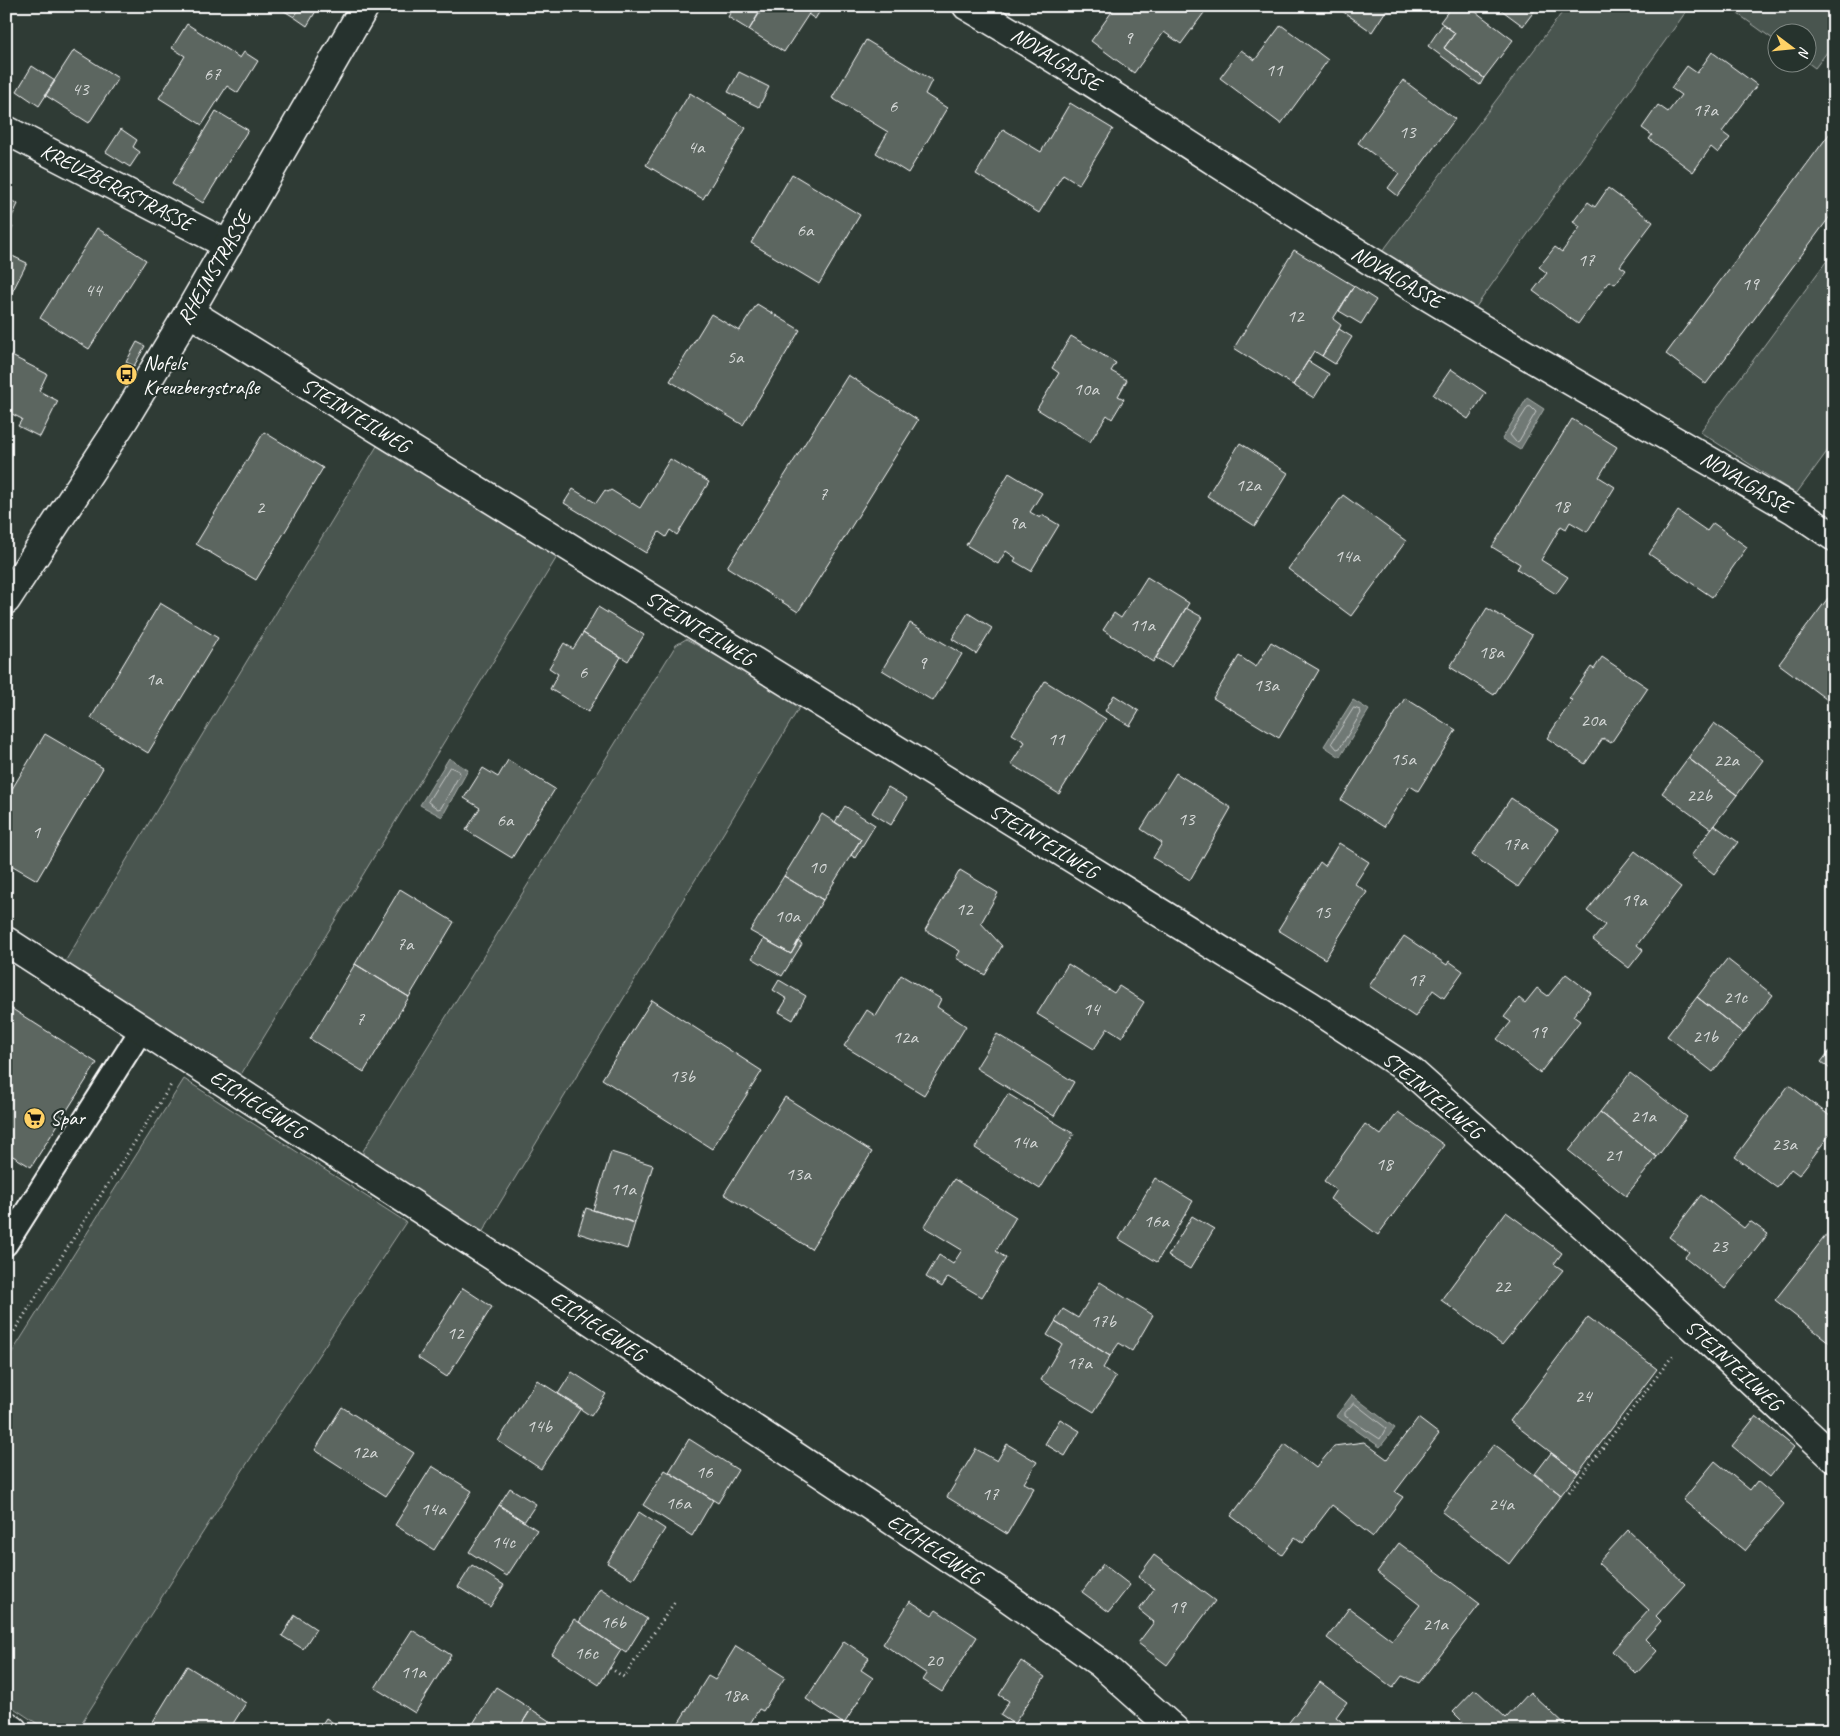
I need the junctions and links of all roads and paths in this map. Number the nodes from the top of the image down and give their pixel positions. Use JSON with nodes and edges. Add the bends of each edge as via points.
{"nodes":[{"id":1,"x":365,"y":6,"type":"edge"},
{"id":2,"x":968,"y":6,"type":"edge"},
{"id":3,"x":6,"y":130,"type":"edge"},
{"id":4,"x":228,"y":245,"type":"junction"},
{"id":5,"x":189,"y":312,"type":"junction"},
{"id":6,"x":1834,"y":536,"type":"edge"},
{"id":7,"x":6,"y":600,"type":"edge"},
{"id":8,"x":6,"y":941,"type":"edge"},
{"id":9,"x":142,"y":1029,"type":"junction"},
{"id":10,"x":188,"y":1058,"type":"junction"},
{"id":11,"x":6,"y":1244,"type":"edge"},
{"id":12,"x":6,"y":1344,"type":"edge"},
{"id":13,"x":1676,"y":1351,"type":"dead end"},
{"id":14,"x":1834,"y":1458,"type":"edge"},
{"id":15,"x":1568,"y":1492,"type":"dead end"},
{"id":16,"x":674,"y":1603,"type":"dead end"},
{"id":17,"x":610,"y":1668,"type":"dead end"},
{"id":18,"x":6,"y":1725,"type":"edge"},
{"id":19,"x":13,"y":1730,"type":"edge"},
{"id":20,"x":1175,"y":1730,"type":"edge"}],
"edges":[{"from":1,"to":4,"type":"street","name":"RHEINSTRASSE"},
{"from":2,"to":6,"type":"street","name":"NOVALGASSE","via":[[1069,66],[1418,290]]},
{"from":3,"to":4,"type":"street","name":"KREUZBERGSTRASSE"},
{"from":4,"to":5,"type":"street","name":"RHEINSTRASSE"},
{"from":5,"to":7,"type":"street","name":"RHEINSTRASSE","via":[[125,418]]},
{"from":5,"to":14,"type":"street","name":"STEINTEILWEG","via":[[1311,1006],[1412,1072],[1611,1250]]},
{"from":8,"to":9,"type":"street","name":"EICHELEWEG"},
{"from":9,"to":10,"type":"street","name":"EICHELEWEG"},
{"from":9,"to":11,"type":"lane"},
{"from":10,"to":12,"type":"path"},
{"from":10,"to":20,"type":"street","name":"EICHELEWEG","via":[[1000,1592],[1100,1663]]},
{"from":13,"to":15,"type":"path"},
{"from":16,"to":17,"type":"path","via":[[624,1677]]},
{"from":18,"to":19,"type":"street"}]}
